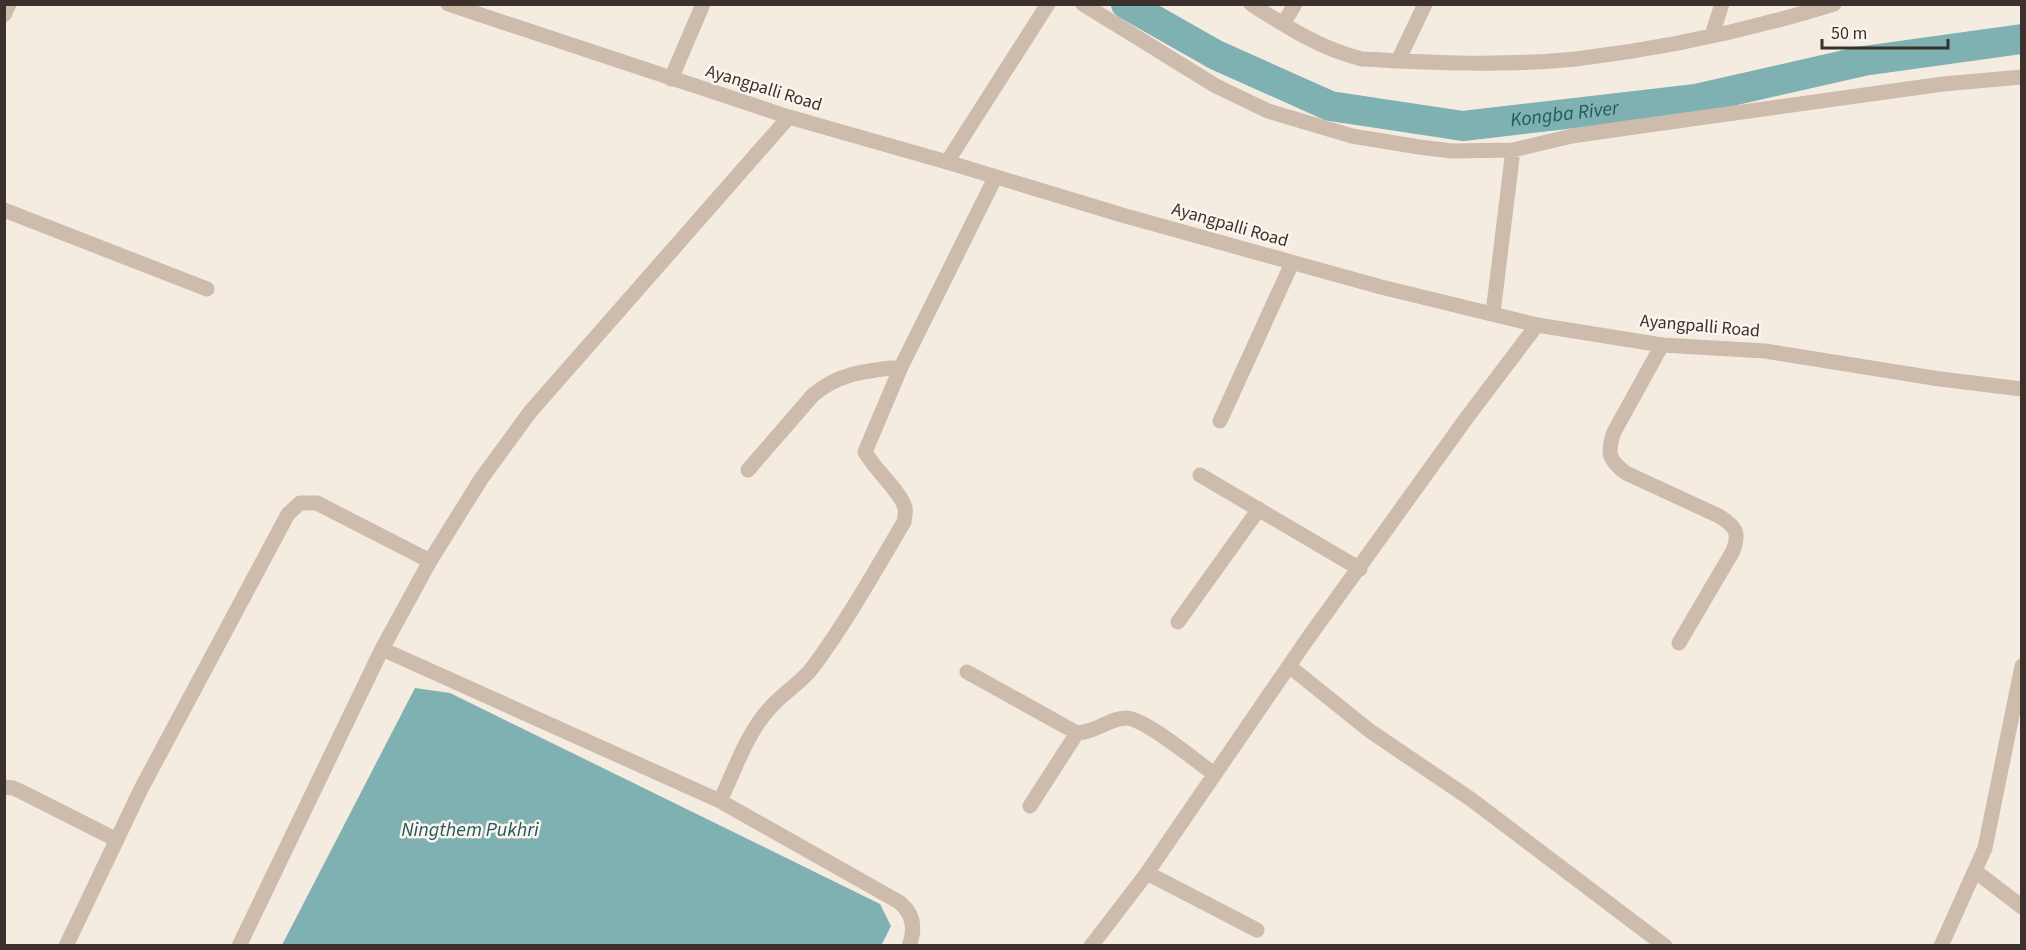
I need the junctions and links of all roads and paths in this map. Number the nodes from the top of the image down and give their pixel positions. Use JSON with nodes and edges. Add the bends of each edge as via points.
{"nodes":[{"id":1,"x":9,"y":4,"type":"edge"},
{"id":2,"x":448,"y":4,"type":"edge"},
{"id":3,"x":703,"y":4,"type":"edge"},
{"id":4,"x":1048,"y":4,"type":"edge"},
{"id":5,"x":1083,"y":4,"type":"edge"},
{"id":6,"x":1251,"y":4,"type":"edge"},
{"id":7,"x":1295,"y":4,"type":"edge"},
{"id":8,"x":1425,"y":4,"type":"edge"},
{"id":9,"x":1722,"y":4,"type":"edge"},
{"id":10,"x":1834,"y":4,"type":"edge"},
{"id":11,"x":4,"y":15,"type":"edge"},
{"id":12,"x":1283,"y":24,"type":"junction"},
{"id":13,"x":1712,"y":35,"type":"junction"},
{"id":14,"x":1398,"y":61,"type":"junction"},
{"id":15,"x":2022,"y":77,"type":"edge"},
{"id":16,"x":671,"y":79,"type":"junction"},
{"id":17,"x":789,"y":117,"type":"junction"},
{"id":18,"x":1513,"y":150,"type":"junction"},
{"id":19,"x":947,"y":162,"type":"junction"},
{"id":20,"x":995,"y":178,"type":"junction"},
{"id":21,"x":4,"y":210,"type":"edge"},
{"id":22,"x":1293,"y":263,"type":"junction"},
{"id":23,"x":207,"y":289,"type":"dead end"},
{"id":24,"x":1493,"y":313,"type":"junction"},
{"id":25,"x":1537,"y":326,"type":"junction"},
{"id":26,"x":1662,"y":345,"type":"junction"},
{"id":27,"x":901,"y":367,"type":"junction"},
{"id":28,"x":2022,"y":389,"type":"edge"},
{"id":29,"x":1220,"y":421,"type":"dead end"},
{"id":30,"x":748,"y":470,"type":"dead end"},
{"id":31,"x":1200,"y":475,"type":"dead end"},
{"id":32,"x":1258,"y":509,"type":"junction"},
{"id":33,"x":430,"y":561,"type":"junction"},
{"id":34,"x":1360,"y":569,"type":"junction"},
{"id":35,"x":1178,"y":622,"type":"dead end"},
{"id":36,"x":1678,"y":643,"type":"dead end"},
{"id":37,"x":382,"y":649,"type":"junction"},
{"id":38,"x":1289,"y":666,"type":"junction"},
{"id":39,"x":2022,"y":666,"type":"edge"},
{"id":40,"x":968,"y":672,"type":"dead end"},
{"id":41,"x":1077,"y":733,"type":"junction"},
{"id":42,"x":1214,"y":774,"type":"junction"},
{"id":43,"x":4,"y":787,"type":"edge"},
{"id":44,"x":720,"y":801,"type":"junction"},
{"id":45,"x":1030,"y":806,"type":"dead end"},
{"id":46,"x":117,"y":840,"type":"junction"},
{"id":47,"x":1975,"y":871,"type":"junction"},
{"id":48,"x":1147,"y":873,"type":"junction"},
{"id":49,"x":2022,"y":908,"type":"edge"},
{"id":50,"x":1257,"y":930,"type":"dead end"},
{"id":51,"x":66,"y":945,"type":"edge"},
{"id":52,"x":239,"y":945,"type":"edge"},
{"id":53,"x":909,"y":945,"type":"edge"},
{"id":54,"x":1091,"y":945,"type":"edge"},
{"id":55,"x":1665,"y":945,"type":"edge"},
{"id":56,"x":1941,"y":945,"type":"edge"}],
"edges":[{"from":1,"to":11,"type":"street"},
{"from":2,"to":16,"type":"street","name":"Ayangpalli Road"},
{"from":3,"to":16,"type":"street"},
{"from":4,"to":19,"type":"street"},
{"from":5,"to":18,"type":"street","via":[[1216,86],[1268,111],[1352,136],[1419,147]]},
{"from":6,"to":12,"type":"street"},
{"from":7,"to":12,"type":"street"},
{"from":8,"to":14,"type":"street"},
{"from":9,"to":13,"type":"street"},
{"from":10,"to":13,"type":"street"},
{"from":12,"to":14,"type":"street","via":[[1339,53]]},
{"from":13,"to":14,"type":"street","via":[[1575,59],[1504,63]]},
{"from":15,"to":18,"type":"street","via":[[1943,84],[1572,136]]},
{"from":16,"to":17,"type":"street","name":"Ayangpalli Road"},
{"from":17,"to":19,"type":"street","name":"Ayangpalli Road"},
{"from":17,"to":33,"type":"street","via":[[530,412],[481,479]]},
{"from":18,"to":24,"type":"street"},
{"from":19,"to":20,"type":"street","name":"Ayangpalli Road"},
{"from":20,"to":22,"type":"street","name":"Ayangpalli Road"},
{"from":20,"to":27,"type":"street"},
{"from":21,"to":23,"type":"street"},
{"from":22,"to":24,"type":"street","name":"Ayangpalli Road"},
{"from":22,"to":29,"type":"street"},
{"from":24,"to":25,"type":"street","name":"Ayangpalli Road"},
{"from":25,"to":26,"type":"street","name":"Ayangpalli Road"},
{"from":25,"to":34,"type":"street"},
{"from":26,"to":28,"type":"street","name":"Ayangpalli Road","via":[[1765,351]]},
{"from":26,"to":36,"type":"street","via":[[1614,432],[1610,457],[1626,473],[1730,523],[1737,539]]},
{"from":27,"to":30,"type":"street","via":[[860,372],[826,384]]},
{"from":27,"to":44,"type":"street","via":[[865,452],[903,501],[904,522],[814,665],[771,706],[752,732]]},
{"from":31,"to":32,"type":"street"},
{"from":32,"to":34,"type":"street"},
{"from":32,"to":35,"type":"street"},
{"from":33,"to":37,"type":"street"},
{"from":33,"to":46,"type":"street","via":[[317,502],[300,503],[293,508],[181,711]]},
{"from":34,"to":38,"type":"street"},
{"from":37,"to":44,"type":"street"},
{"from":37,"to":52,"type":"street"},
{"from":38,"to":42,"type":"street"},
{"from":38,"to":55,"type":"street","via":[[1370,731],[1472,801]]},
{"from":39,"to":47,"type":"street","via":[[1985,848]]},
{"from":40,"to":41,"type":"street"},
{"from":41,"to":42,"type":"street","via":[[1090,733],[1119,719],[1131,718]]},
{"from":41,"to":45,"type":"street"},
{"from":42,"to":48,"type":"street"},
{"from":43,"to":46,"type":"street","via":[[22,792]]},
{"from":44,"to":53,"type":"street","via":[[899,902],[908,909],[914,923]]},
{"from":46,"to":51,"type":"street"},
{"from":47,"to":49,"type":"street"},
{"from":47,"to":56,"type":"street"},
{"from":48,"to":50,"type":"street"},
{"from":48,"to":54,"type":"street"}]}
